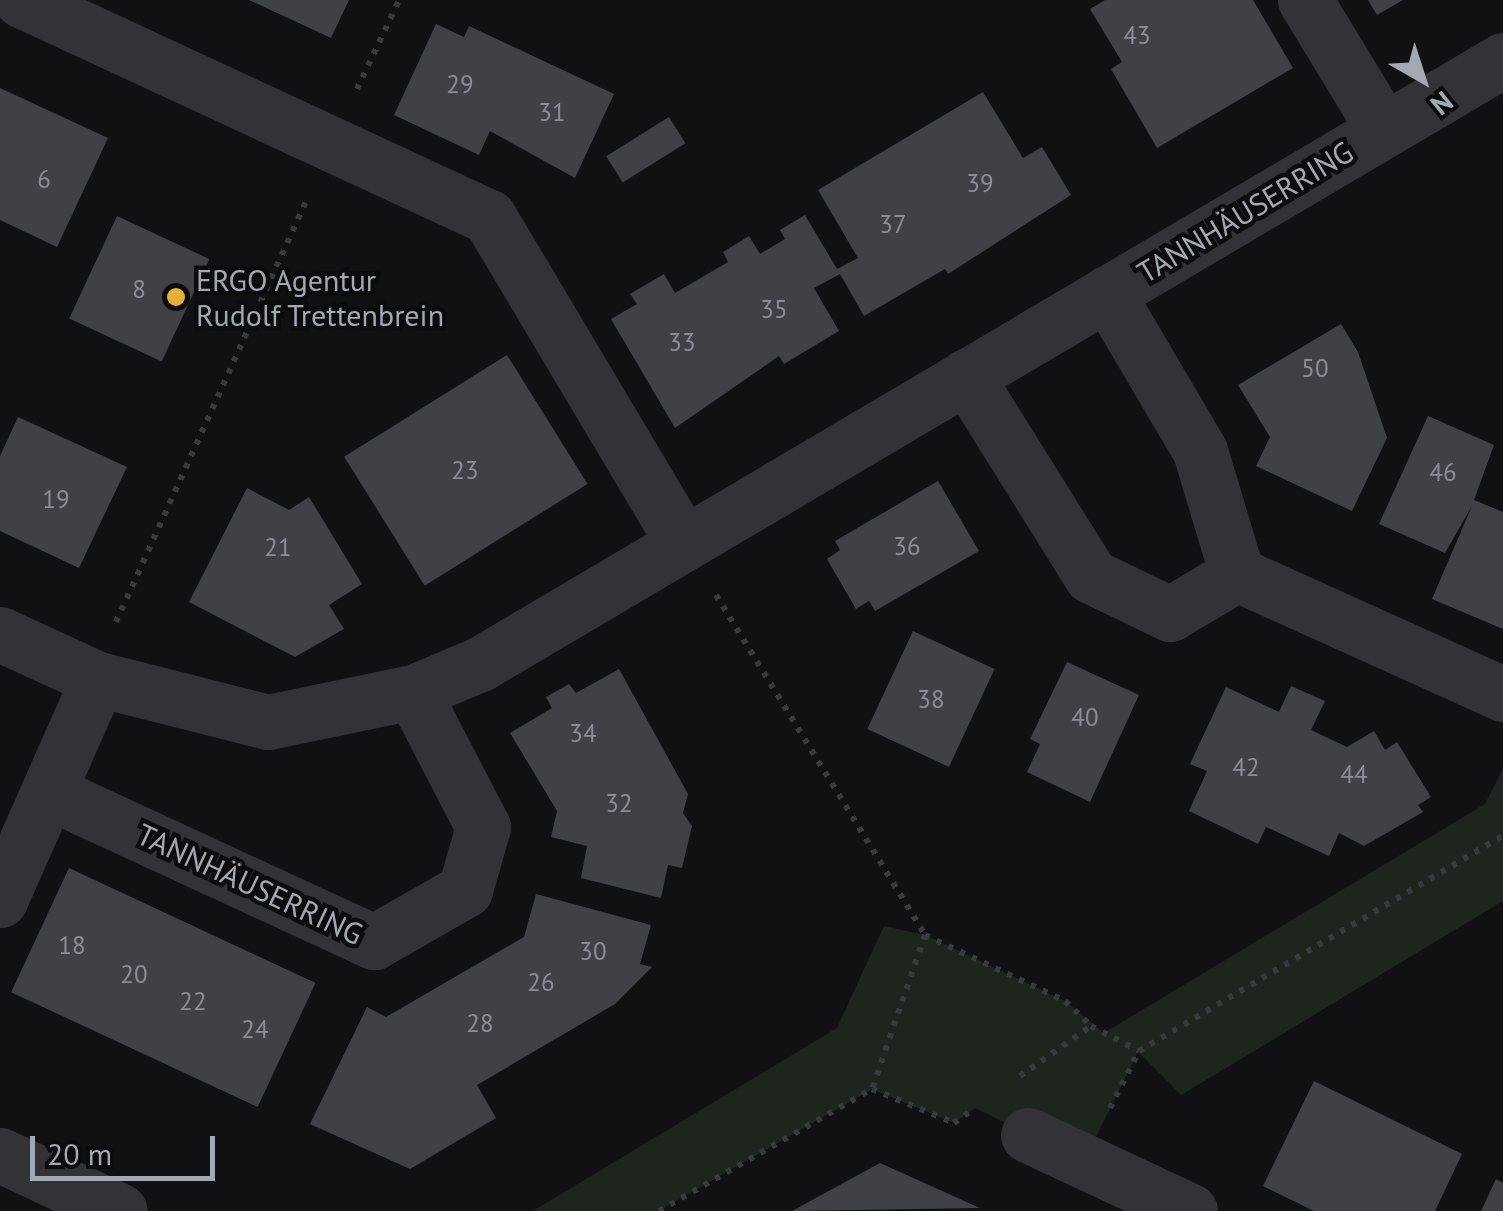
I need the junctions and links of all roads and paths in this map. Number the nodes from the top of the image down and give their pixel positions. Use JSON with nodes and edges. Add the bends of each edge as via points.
{"nodes":[{"id":1,"x":21,"y":0,"type":"edge"},
{"id":2,"x":399,"y":0,"type":"edge"},
{"id":3,"x":1305,"y":0,"type":"edge"},
{"id":4,"x":1503,"y":60,"type":"edge"},
{"id":5,"x":1384,"y":130,"type":"junction"},
{"id":6,"x":330,"y":146,"type":"junction"},
{"id":7,"x":1107,"y":293,"type":"junction"},
{"id":8,"x":966,"y":376,"type":"junction"},
{"id":9,"x":683,"y":543,"type":"junction"},
{"id":10,"x":1237,"y":574,"type":"junction"},
{"id":11,"x":0,"y":634,"type":"edge"},
{"id":12,"x":98,"y":679,"type":"junction"},
{"id":13,"x":413,"y":692,"type":"junction"},
{"id":14,"x":1503,"y":694,"type":"edge"},
{"id":15,"x":51,"y":792,"type":"junction"},
{"id":16,"x":1503,"y":836,"type":"edge"},
{"id":17,"x":0,"y":900,"type":"edge"},
{"id":18,"x":925,"y":935,"type":"junction"},
{"id":19,"x":1092,"y":1026,"type":"junction"},
{"id":20,"x":872,"y":1089,"type":"junction"},
{"id":21,"x":990,"y":1098,"type":"dead end"},
{"id":22,"x":1016,"y":1111,"type":"joint"},
{"id":23,"x":0,"y":1156,"type":"edge"},
{"id":24,"x":120,"y":1211,"type":"edge"},
{"id":25,"x":659,"y":1211,"type":"edge"},
{"id":26,"x":1190,"y":1211,"type":"edge"}],
"edges":[{"from":1,"to":6,"type":"street"},
{"from":2,"to":6,"type":"path"},
{"from":3,"to":5,"type":"street","name":"TANNHÄUSERRING"},
{"from":4,"to":5,"type":"street","name":"TANNHÄUSERRING"},
{"from":5,"to":7,"type":"street","name":"TANNHÄUSERRING"},
{"from":6,"to":9,"type":"street","via":[[489,217]]},
{"from":6,"to":12,"type":"path","via":[[116,621]]},
{"from":7,"to":8,"type":"street","name":"TANNHÄUSERRING"},
{"from":7,"to":10,"type":"street","name":"TANNHÄUSERRING","via":[[1200,451]]},
{"from":8,"to":9,"type":"street","name":"TANNHÄUSERRING"},
{"from":8,"to":10,"type":"street","via":[[1091,576],[1170,614]]},
{"from":9,"to":13,"type":"street","name":"TANNHÄUSERRING","via":[[480,664]]},
{"from":9,"to":18,"type":"path"},
{"from":10,"to":14,"type":"street"},
{"from":11,"to":12,"type":"street","name":"TANNHÄUSERRING"},
{"from":12,"to":13,"type":"street","name":"TANNHÄUSERRING","via":[[268,722]]},
{"from":12,"to":15,"type":"street"},
{"from":13,"to":15,"type":"street","name":"TANNHÄUSERRING","via":[[483,828],[465,890],[374,942]]},
{"from":15,"to":17,"type":"street"},
{"from":16,"to":19,"type":"path","via":[[1138,1051]]},
{"from":18,"to":19,"type":"path","via":[[1065,1001]]},
{"from":18,"to":20,"type":"path"},
{"from":19,"to":22,"type":"path"},
{"from":20,"to":21,"type":"path","via":[[954,1123]]},
{"from":20,"to":25,"type":"path"},
{"from":22,"to":26,"type":"street"},
{"from":23,"to":24,"type":"street"}]}
